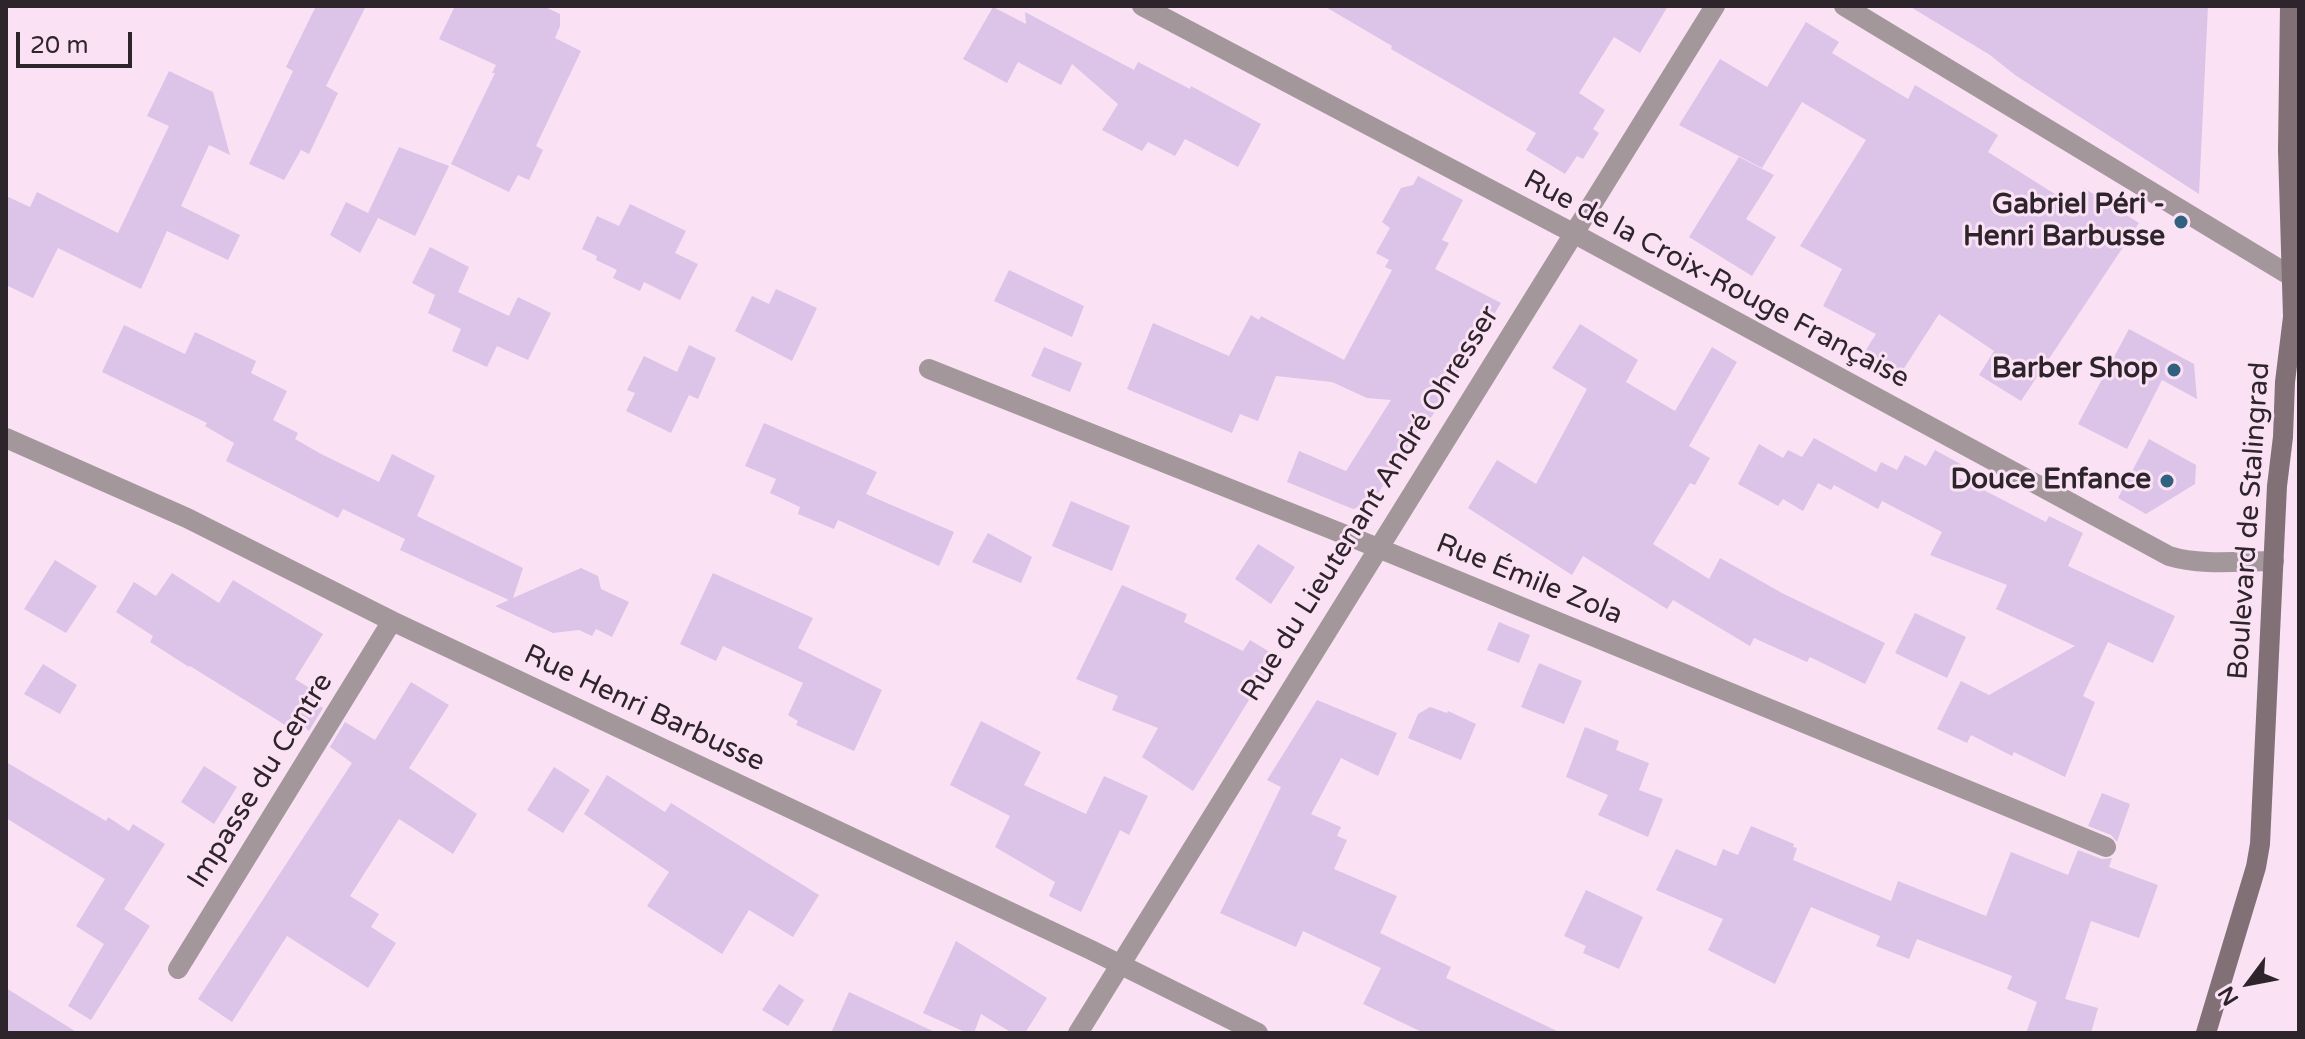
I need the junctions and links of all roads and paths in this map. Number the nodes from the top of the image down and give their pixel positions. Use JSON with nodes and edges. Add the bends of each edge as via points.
{"nodes":[{"id":1,"x":1142,"y":6,"type":"edge"},
{"id":2,"x":1715,"y":6,"type":"edge"},
{"id":3,"x":1844,"y":6,"type":"edge"},
{"id":4,"x":2290,"y":6,"type":"edge"},
{"id":5,"x":1573,"y":233,"type":"junction"},
{"id":6,"x":2297,"y":278,"type":"edge"},
{"id":7,"x":929,"y":369,"type":"dead end"},
{"id":8,"x":6,"y":438,"type":"edge"},
{"id":9,"x":1377,"y":548,"type":"junction"},
{"id":10,"x":2274,"y":561,"type":"junction"},
{"id":11,"x":392,"y":621,"type":"junction"},
{"id":12,"x":2106,"y":847,"type":"dead end"},
{"id":13,"x":1119,"y":965,"type":"junction"},
{"id":14,"x":178,"y":969,"type":"dead end"},
{"id":15,"x":1078,"y":1033,"type":"edge"},
{"id":16,"x":1258,"y":1033,"type":"edge"},
{"id":17,"x":2206,"y":1033,"type":"edge"}],
"edges":[{"from":1,"to":5,"type":"street","name":"Rue de la Croix-Rouge Française"},
{"from":2,"to":5,"type":"street","name":"Rue du Lieutenant André Ohresser"},
{"from":3,"to":6,"type":"street"},
{"from":4,"to":6,"type":"main road","name":"Boulevard de Stalingrad","via":[[2288,150]]},
{"from":5,"to":9,"type":"street","name":"Rue du Lieutenant André Ohresser"},
{"from":5,"to":10,"type":"street","name":"Rue de la Croix-Rouge Française","via":[[2169,556]]},
{"from":6,"to":10,"type":"main road","name":"Boulevard de Stalingrad"},
{"from":7,"to":9,"type":"street","name":"Rue Émile Zola"},
{"from":8,"to":11,"type":"street","name":"Rue Henri Barbusse","via":[[187,518]]},
{"from":9,"to":12,"type":"street","name":"Rue Émile Zola"},
{"from":9,"to":13,"type":"street","name":"Rue du Lieutenant André Ohresser"},
{"from":10,"to":17,"type":"main road","name":"Boulevard de Stalingrad","via":[[2260,844]]},
{"from":11,"to":13,"type":"street","name":"Rue Henri Barbusse"},
{"from":11,"to":14,"type":"street","name":"Impasse du Centre"},
{"from":13,"to":15,"type":"street","name":"Rue du Lieutenant André Ohresser"},
{"from":13,"to":16,"type":"street","name":"Rue Henri Barbusse"}]}
